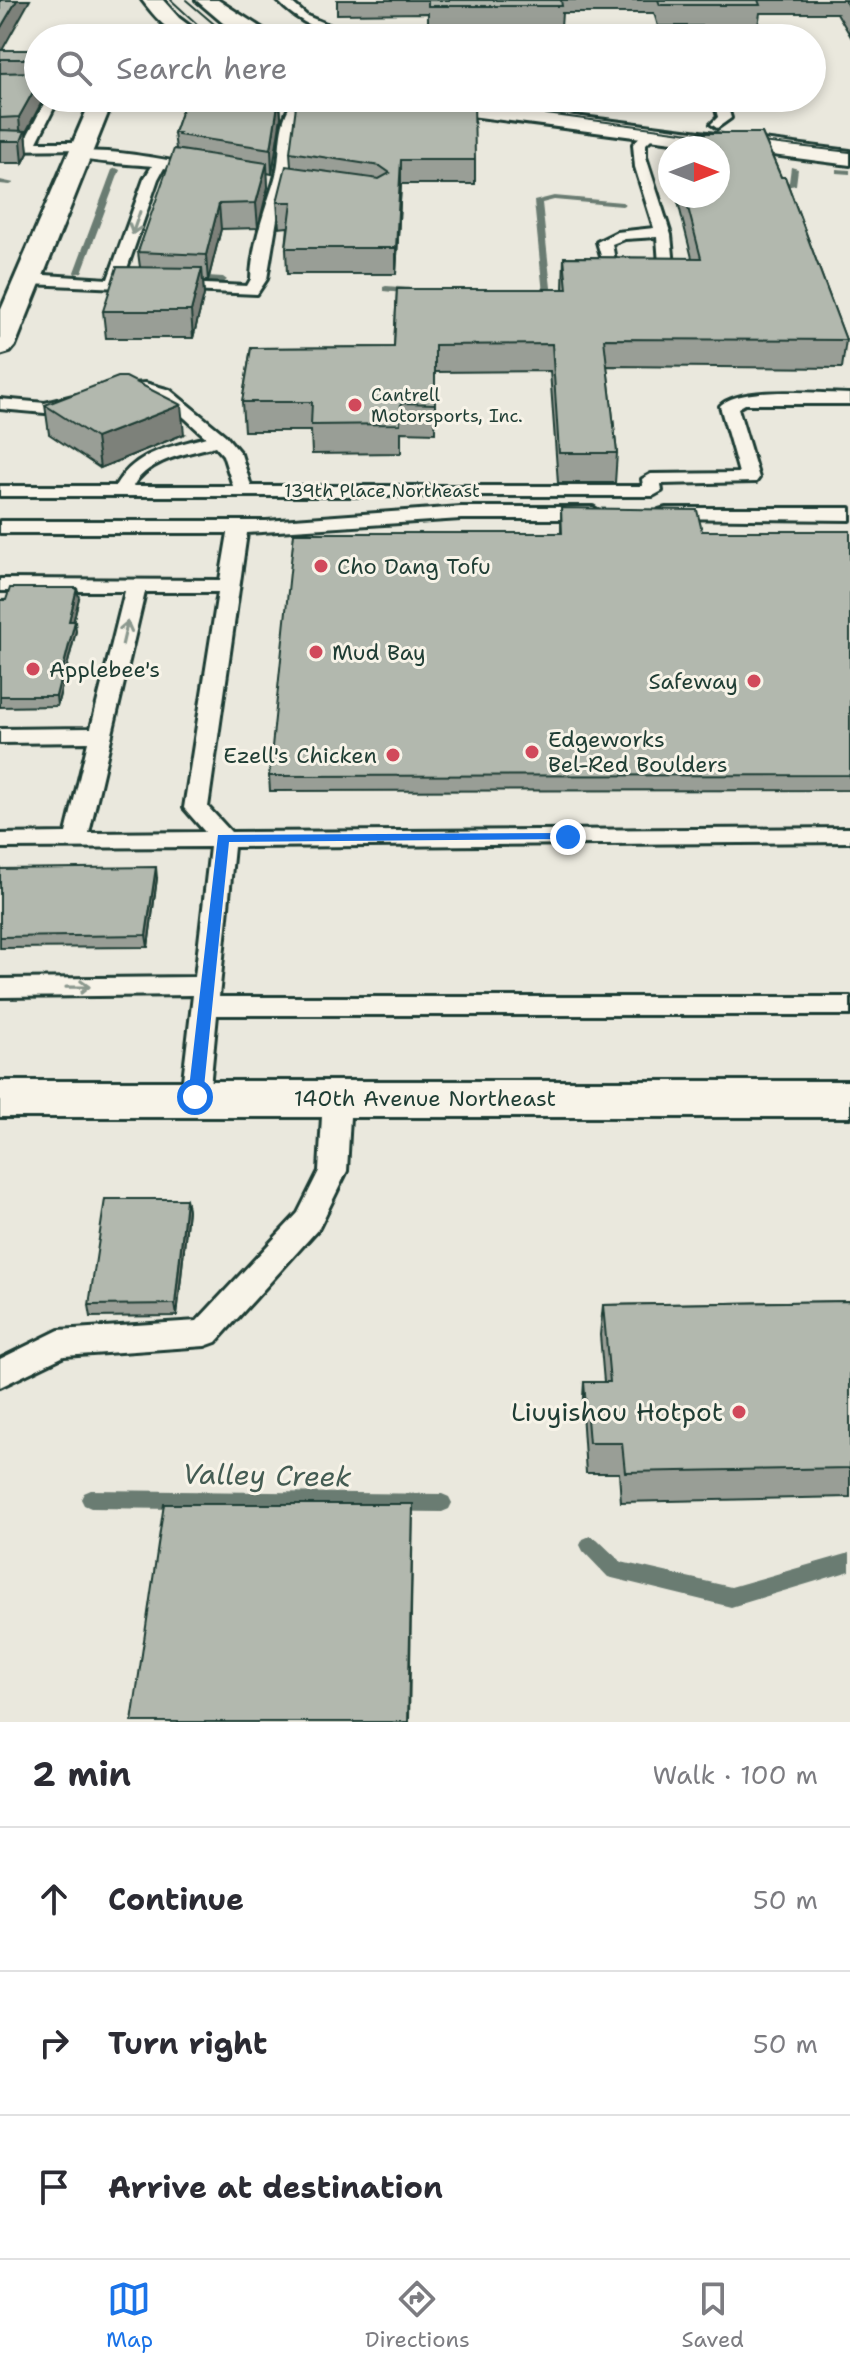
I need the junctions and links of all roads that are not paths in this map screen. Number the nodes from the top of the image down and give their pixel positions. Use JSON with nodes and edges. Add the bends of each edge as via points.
{"nodes":[{"id":1,"x":152,"y":0,"type":"edge"},
{"id":2,"x":206,"y":0,"type":"edge"},
{"id":3,"x":282,"y":0,"type":"edge"},
{"id":4,"x":175,"y":24,"type":"edge"},
{"id":5,"x":240,"y":24,"type":"edge"},
{"id":6,"x":318,"y":24,"type":"edge"},
{"id":7,"x":46,"y":112,"type":"edge"},
{"id":8,"x":97,"y":112,"type":"edge"},
{"id":9,"x":291,"y":112,"type":"edge"},
{"id":10,"x":489,"y":112,"type":"edge"},
{"id":11,"x":621,"y":112,"type":"edge"},
{"id":12,"x":723,"y":112,"type":"edge"},
{"id":13,"x":717,"y":124,"type":"junction"},
{"id":14,"x":650,"y":134,"type":"junction"},
{"id":15,"x":850,"y":141,"type":"edge"},
{"id":16,"x":0,"y":146,"type":"edge"},
{"id":17,"x":28,"y":146,"type":"junction"},
{"id":18,"x":80,"y":151,"type":"junction"},
{"id":19,"x":850,"y":158,"type":"edge"},
{"id":20,"x":161,"y":163,"type":"junction"},
{"id":21,"x":221,"y":173,"type":"edge"},
{"id":22,"x":663,"y":232,"type":"dead end"},
{"id":23,"x":29,"y":279,"type":"junction"},
{"id":24,"x":114,"y":284,"type":"junction"},
{"id":25,"x":0,"y":346,"type":"edge"},
{"id":26,"x":850,"y":399,"type":"edge"},
{"id":27,"x":0,"y":404,"type":"edge"},
{"id":28,"x":219,"y":439,"type":"junction"},
{"id":29,"x":0,"y":491,"type":"edge"},
{"id":30,"x":121,"y":491,"type":"junction"},
{"id":31,"x":244,"y":491,"type":"junction"},
{"id":32,"x":616,"y":513,"type":"edge"},
{"id":33,"x":646,"y":513,"type":"edge"},
{"id":34,"x":850,"y":514,"type":"edge"},
{"id":35,"x":0,"y":527,"type":"edge"},
{"id":36,"x":238,"y":528,"type":"junction"},
{"id":37,"x":0,"y":585,"type":"edge"},
{"id":38,"x":136,"y":586,"type":"junction"},
{"id":39,"x":228,"y":586,"type":"junction"},
{"id":40,"x":102,"y":735,"type":"junction"},
{"id":41,"x":0,"y":736,"type":"edge"},
{"id":42,"x":850,"y":835,"type":"edge"},
{"id":43,"x":223,"y":838,"type":"junction"},
{"id":44,"x":76,"y":840,"type":"junction"},
{"id":45,"x":0,"y":841,"type":"edge"},
{"id":46,"x":0,"y":988,"type":"edge"},
{"id":47,"x":206,"y":996,"type":"junction"},
{"id":48,"x":850,"y":1006,"type":"edge"},
{"id":49,"x":195,"y":1097,"type":"junction"},
{"id":50,"x":337,"y":1098,"type":"junction"},
{"id":51,"x":0,"y":1099,"type":"edge"},
{"id":52,"x":850,"y":1099,"type":"edge"},
{"id":53,"x":0,"y":1374,"type":"edge"}],
"edges":[{"from":1,"to":4,"type":"street"},
{"from":2,"to":5,"type":"street"},
{"from":3,"to":6,"type":"lane"},
{"from":7,"to":17,"type":"lane"},
{"from":8,"to":18,"type":"street"},
{"from":9,"to":24,"type":"lane","via":[[281,182],[252,291]]},
{"from":10,"to":14,"type":"street"},
{"from":11,"to":13,"type":"street"},
{"from":12,"to":13,"type":"lane","via":[[725,118]]},
{"from":13,"to":15,"type":"street"},
{"from":14,"to":19,"type":"street"},
{"from":14,"to":22,"type":"lane","via":[[638,150]]},
{"from":16,"to":17,"type":"lane"},
{"from":17,"to":18,"type":"lane"},
{"from":18,"to":20,"type":"lane"},
{"from":18,"to":23,"type":"street"},
{"from":20,"to":21,"type":"lane"},
{"from":20,"to":24,"type":"lane","one_way":true},
{"from":23,"to":24,"type":"lane"},
{"from":23,"to":25,"type":"street"},
{"from":26,"to":31,"type":"lane","name":"139th Place Northeast","via":[[742,399],[729,406],[750,478],[651,479],[653,491]]},
{"from":27,"to":28,"type":"lane","via":[[45,408],[145,388],[164,394]]},
{"from":28,"to":30,"type":"lane","via":[[149,460],[133,471]]},
{"from":28,"to":31,"type":"lane","via":[[232,454]]},
{"from":29,"to":30,"type":"lane","name":"139th Place Northeast"},
{"from":30,"to":31,"type":"lane","name":"139th Place Northeast"},
{"from":32,"to":36,"type":"lane","via":[[461,513]]},
{"from":33,"to":34,"type":"lane"},
{"from":35,"to":36,"type":"lane"},
{"from":36,"to":39,"type":"lane"},
{"from":37,"to":38,"type":"lane"},
{"from":38,"to":39,"type":"lane"},
{"from":40,"to":38,"type":"lane","one_way":true},
{"from":39,"to":43,"type":"lane","via":[[196,808]]},
{"from":40,"to":41,"type":"lane"},
{"from":40,"to":44,"type":"lane"},
{"from":42,"to":43,"type":"lane"},
{"from":43,"to":44,"type":"lane"},
{"from":43,"to":47,"type":"lane"},
{"from":44,"to":45,"type":"lane"},
{"from":46,"to":47,"type":"lane","one_way":true},
{"from":47,"to":48,"type":"lane"},
{"from":47,"to":49,"type":"lane"},
{"from":49,"to":50,"type":"street","name":"140th Avenue Northeast"},
{"from":49,"to":51,"type":"street","name":"140th Avenue Northeast"},
{"from":50,"to":52,"type":"street","name":"140th Avenue Northeast"},
{"from":50,"to":53,"type":"lane","via":[[333,1171],[309,1220],[205,1333],[59,1343]]}]}
